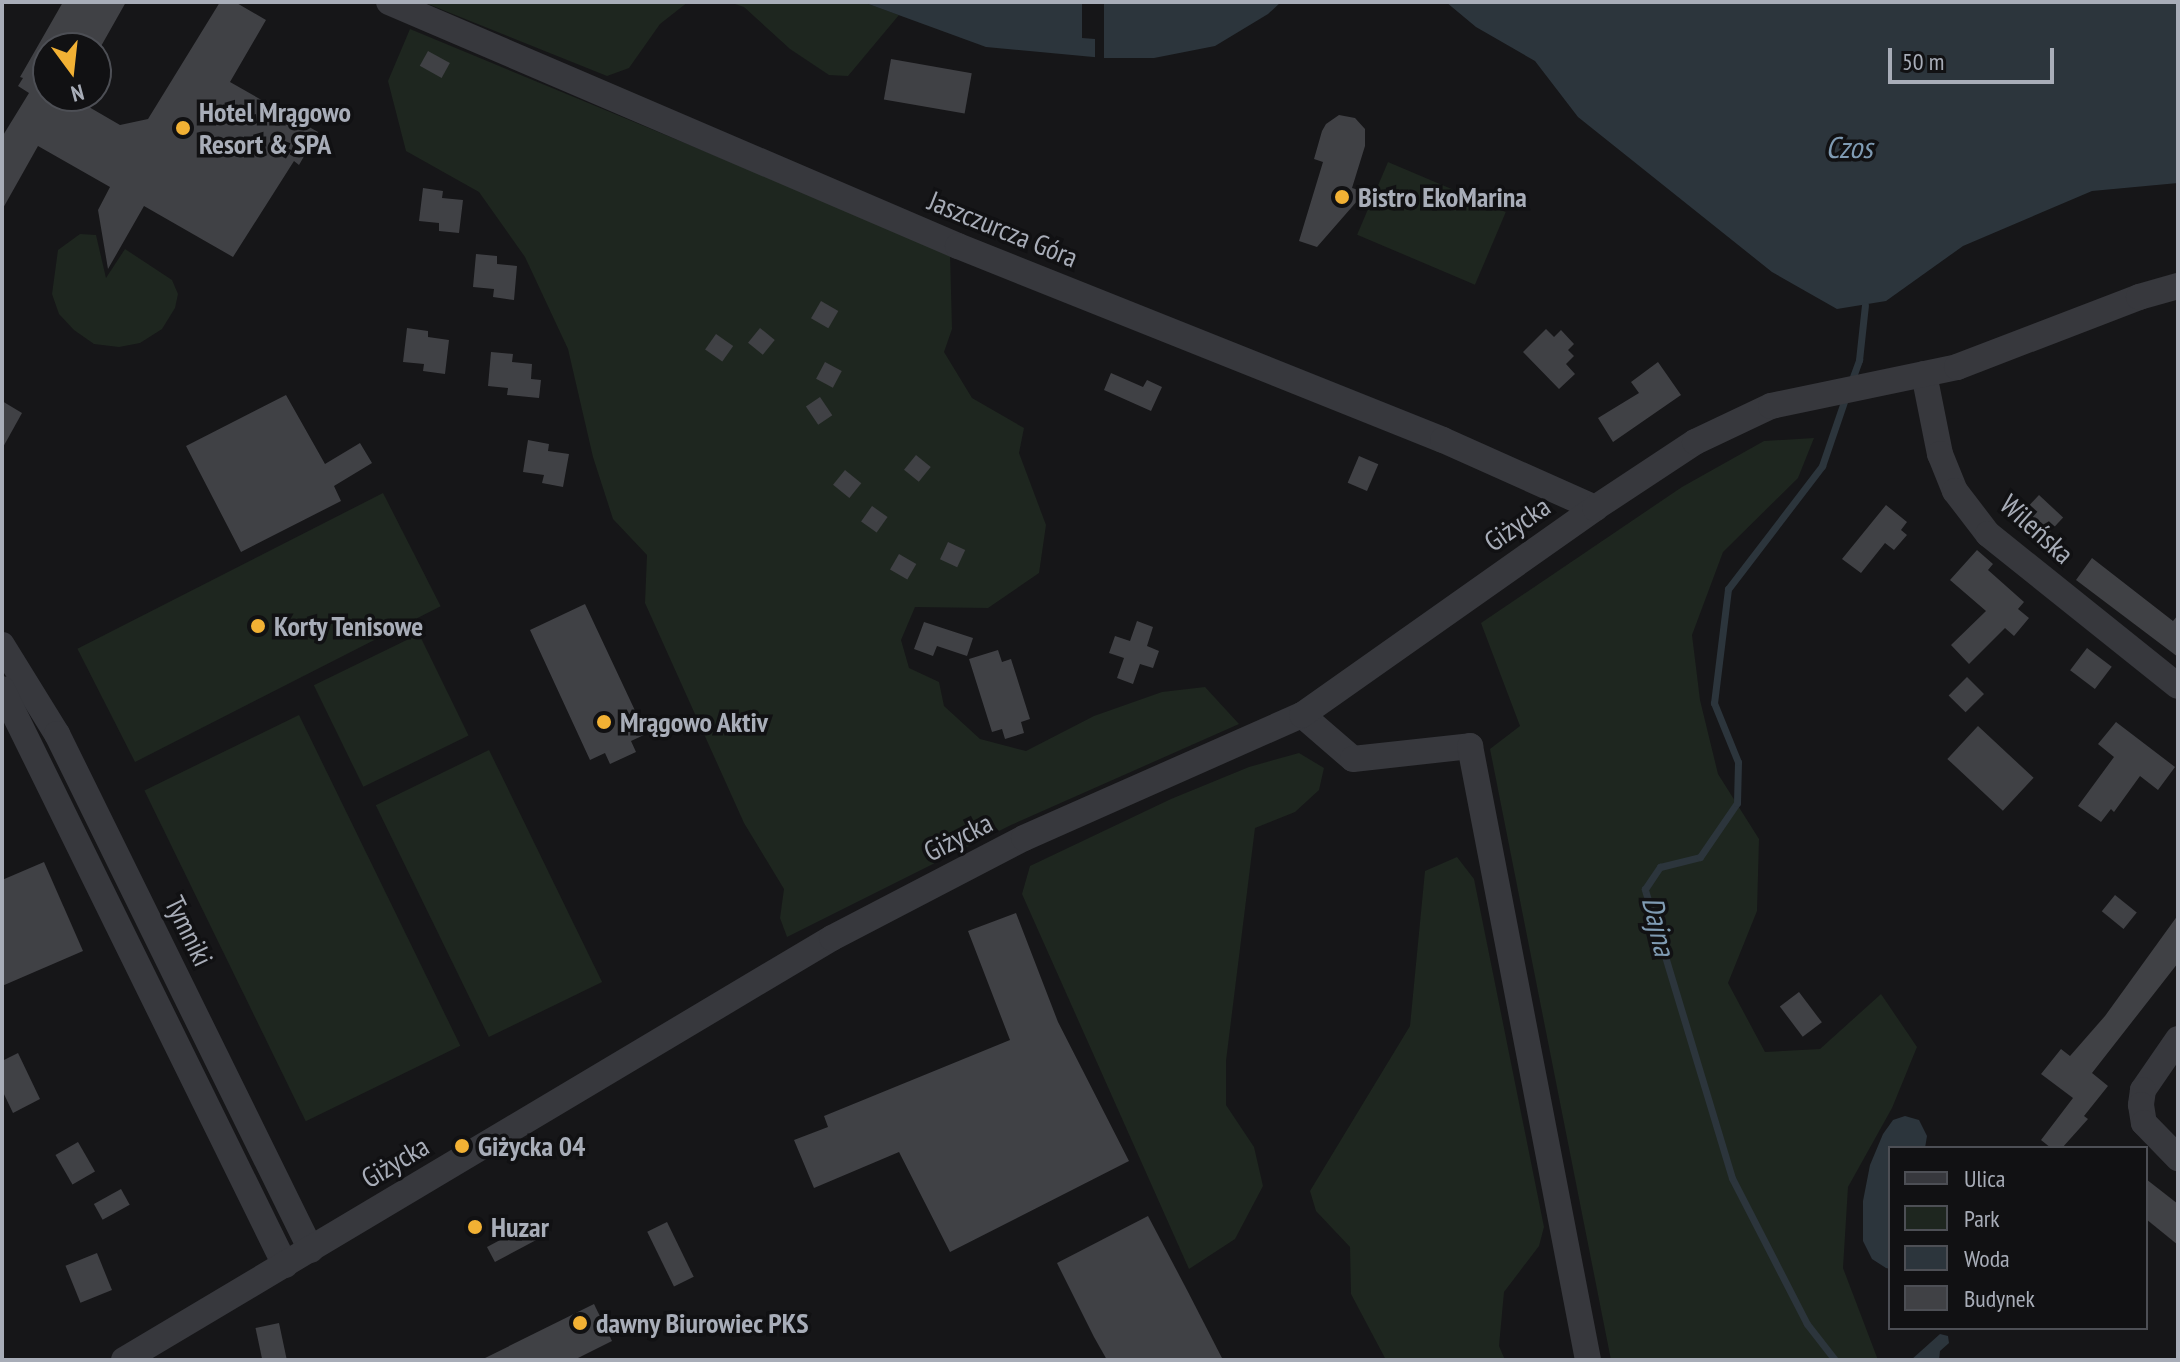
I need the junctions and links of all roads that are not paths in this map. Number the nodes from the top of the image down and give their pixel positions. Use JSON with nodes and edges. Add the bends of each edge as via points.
{"nodes":[{"id":1,"x":389,"y":2,"type":"edge"},
{"id":2,"x":2178,"y":286,"type":"edge"},
{"id":3,"x":1924,"y":374,"type":"junction"},
{"id":4,"x":1595,"y":508,"type":"junction"},
{"id":5,"x":2,"y":645,"type":"edge"},
{"id":6,"x":2178,"y":686,"type":"edge"},
{"id":7,"x":2,"y":689,"type":"edge"},
{"id":8,"x":1302,"y":715,"type":"junction"},
{"id":9,"x":2178,"y":1039,"type":"edge"},
{"id":10,"x":2178,"y":1158,"type":"edge"},
{"id":11,"x":311,"y":1250,"type":"junction"},
{"id":12,"x":285,"y":1265,"type":"junction"},
{"id":13,"x":124,"y":1360,"type":"edge"},
{"id":14,"x":1588,"y":1360,"type":"edge"}],
"edges":[{"from":1,"to":4,"type":"street","name":"Jaszczurcza Góra","via":[[943,240],[1443,440]]},
{"from":2,"to":3,"type":"street","via":[[1957,367]]},
{"from":3,"to":4,"type":"street","name":"Giżycka","via":[[1771,406],[1695,442]]},
{"from":3,"to":6,"type":"street","name":"Wileńska","via":[[1940,454],[1955,491],[1988,534]]},
{"from":4,"to":8,"type":"street","name":"Giżycka"},
{"from":5,"to":11,"type":"street","name":"Tymniki","via":[[57,734]]},
{"from":7,"to":12,"type":"street"},
{"from":8,"to":11,"type":"street","name":"Giżycka","via":[[1024,838],[832,938]]},
{"from":8,"to":14,"type":"street","via":[[1353,759],[1470,746]]},
{"from":9,"to":10,"type":"street","via":[[2143,1090],[2141,1105],[2144,1123]]},
{"from":11,"to":12,"type":"street","name":"Giżycka"},
{"from":12,"to":13,"type":"street","name":"Giżycka"}]}
